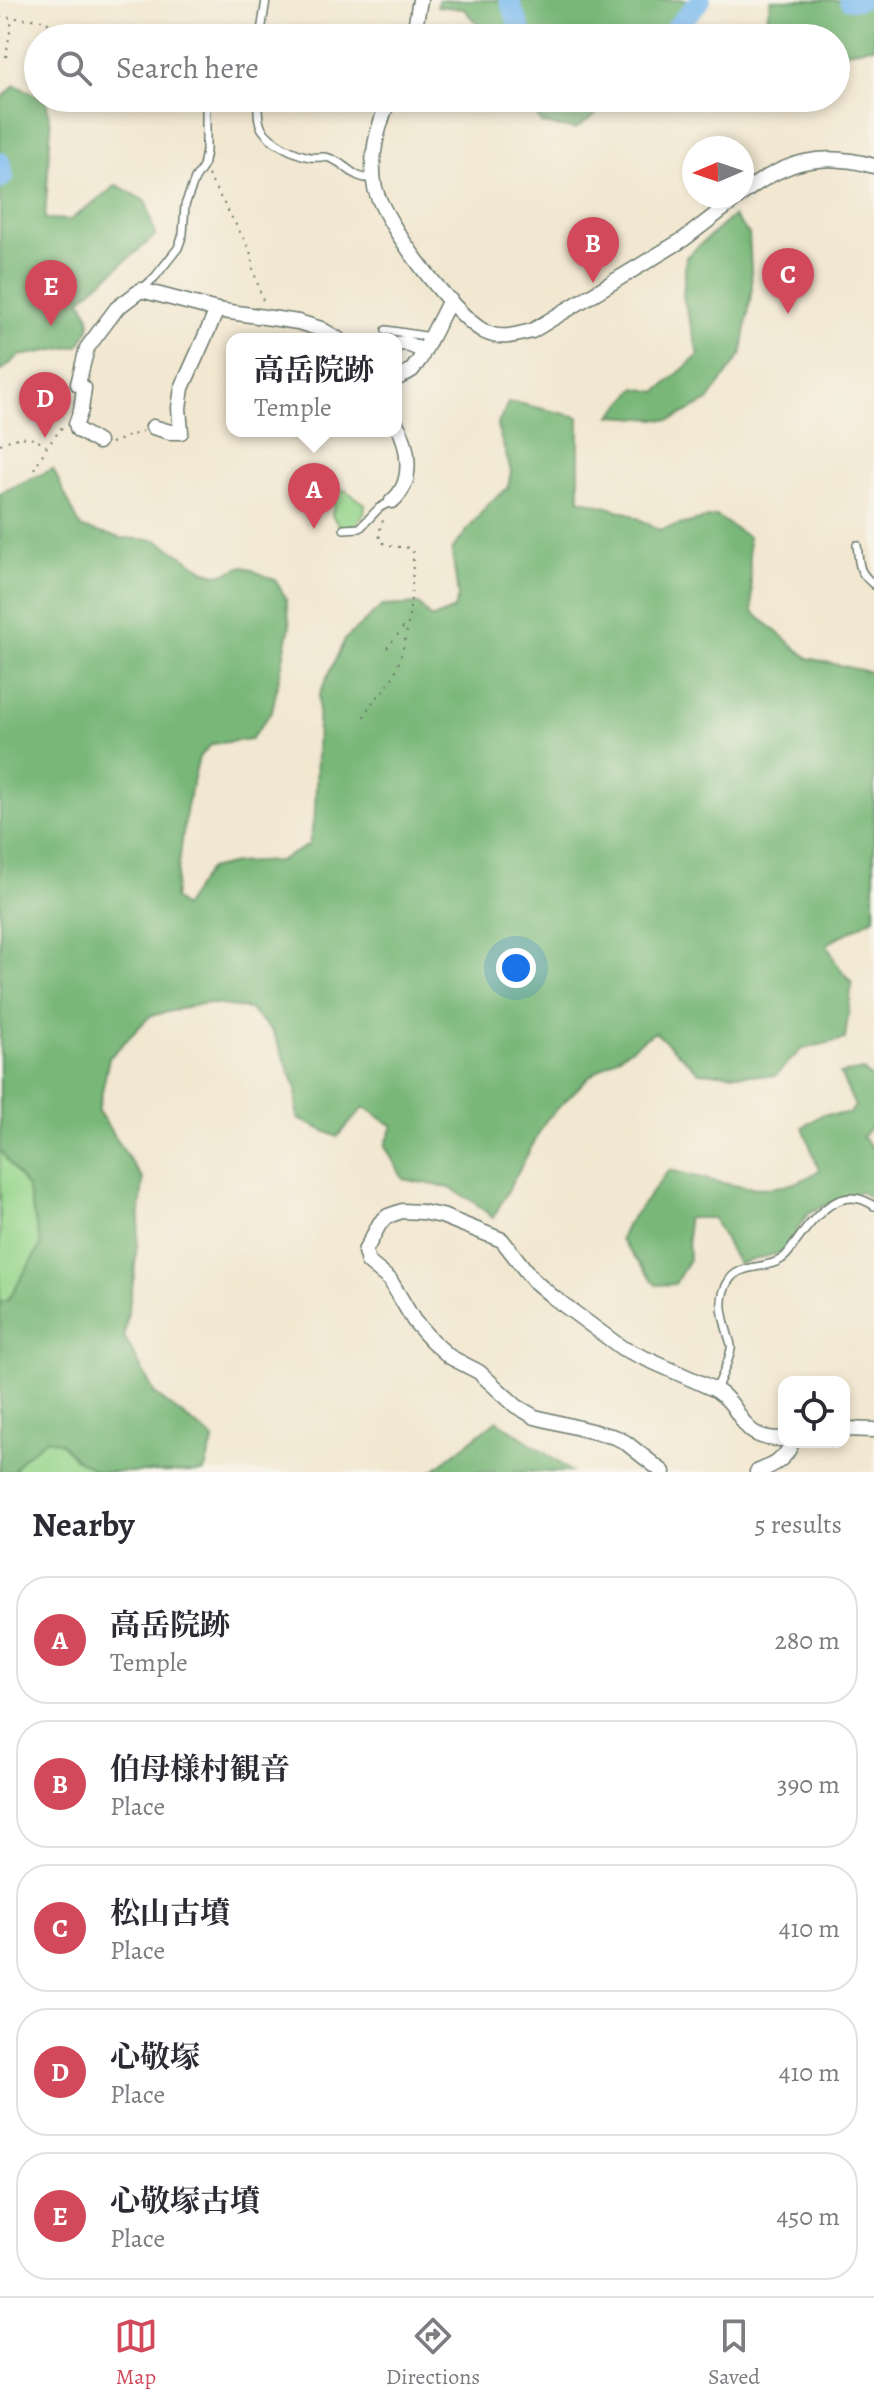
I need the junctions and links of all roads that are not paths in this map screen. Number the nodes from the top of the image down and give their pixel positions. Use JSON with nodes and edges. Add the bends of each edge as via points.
{"nodes":[{"id":1,"x":266,"y":0,"type":"edge"},
{"id":2,"x":420,"y":0,"type":"edge"},
{"id":3,"x":262,"y":24,"type":"edge"},
{"id":4,"x":415,"y":24,"type":"edge"},
{"id":5,"x":206,"y":112,"type":"edge"},
{"id":6,"x":259,"y":112,"type":"edge"},
{"id":7,"x":384,"y":112,"type":"edge"},
{"id":8,"x":874,"y":166,"type":"edge"},
{"id":9,"x":374,"y":178,"type":"junction"},
{"id":10,"x":754,"y":186,"type":"edge"},
{"id":11,"x":724,"y":208,"type":"edge"},
{"id":12,"x":141,"y":290,"type":"junction"},
{"id":13,"x":450,"y":300,"type":"junction"},
{"id":14,"x":217,"y":310,"type":"junction"},
{"id":15,"x":386,"y":330,"type":"dead end"},
{"id":16,"x":328,"y":333,"type":"edge"},
{"id":17,"x":395,"y":333,"type":"edge"},
{"id":18,"x":402,"y":335,"type":"edge"},
{"id":19,"x":402,"y":343,"type":"edge"},
{"id":20,"x":428,"y":344,"type":"junction"},
{"id":21,"x":402,"y":376,"type":"edge"},
{"id":22,"x":153,"y":427,"type":"road end"},
{"id":23,"x":402,"y":436,"type":"edge"},
{"id":24,"x":98,"y":442,"type":"road end"},
{"id":25,"x":392,"y":501,"type":"joint"},
{"id":26,"x":344,"y":529,"type":"dead end"},
{"id":27,"x":857,"y":545,"type":"dead end"},
{"id":28,"x":874,"y":585,"type":"edge"},
{"id":29,"x":874,"y":1206,"type":"edge"},
{"id":30,"x":716,"y":1390,"type":"junction"},
{"id":31,"x":850,"y":1429,"type":"edge"},
{"id":32,"x":874,"y":1430,"type":"edge"},
{"id":33,"x":778,"y":1439,"type":"edge"},
{"id":34,"x":790,"y":1448,"type":"edge"},
{"id":35,"x":663,"y":1472,"type":"edge"},
{"id":36,"x":757,"y":1472,"type":"edge"}],
"edges":[{"from":1,"to":3,"type":"lane"},
{"from":2,"to":4,"type":"street"},
{"from":5,"to":12,"type":"lane","via":[[203,167],[185,205],[178,248]]},
{"from":6,"to":9,"type":"lane","via":[[260,127],[292,151],[330,158],[355,176]]},
{"from":7,"to":9,"type":"street","via":[[375,141]]},
{"from":8,"to":10,"type":"street","via":[[840,158],[800,162]]},
{"from":9,"to":13,"type":"street","via":[[393,228]]},
{"from":11,"to":13,"type":"street","via":[[684,239],[532,331],[496,336],[483,331]]},
{"from":12,"to":14,"type":"street"},
{"from":12,"to":24,"type":"street","via":[[117,308],[87,348],[76,424]]},
{"from":13,"to":20,"type":"street"},
{"from":14,"to":16,"type":"street","via":[[298,322]]},
{"from":14,"to":22,"type":"street","via":[[182,388],[181,432]]},
{"from":15,"to":17,"type":"lane"},
{"from":18,"to":20,"type":"lane"},
{"from":19,"to":20,"type":"street"},
{"from":20,"to":21,"type":"street","via":[[412,370]]},
{"from":23,"to":25,"type":"street","via":[[408,467]]},
{"from":25,"to":26,"type":"lane","via":[[360,528]]},
{"from":27,"to":28,"type":"lane","via":[[860,571]]},
{"from":29,"to":30,"type":"lane","via":[[853,1197],[830,1203],[788,1256],[730,1277],[721,1310],[732,1348]]},
{"from":30,"to":33,"type":"street","via":[[752,1433]]},
{"from":30,"to":35,"type":"street","via":[[622,1348],[543,1288],[502,1240],[422,1212],[402,1211],[380,1223],[365,1251],[368,1262],[390,1280],[404,1306],[450,1357],[479,1372],[535,1417],[615,1437]]},
{"from":31,"to":32,"type":"street"},
{"from":34,"to":36,"type":"street","via":[[779,1463]]}]}
